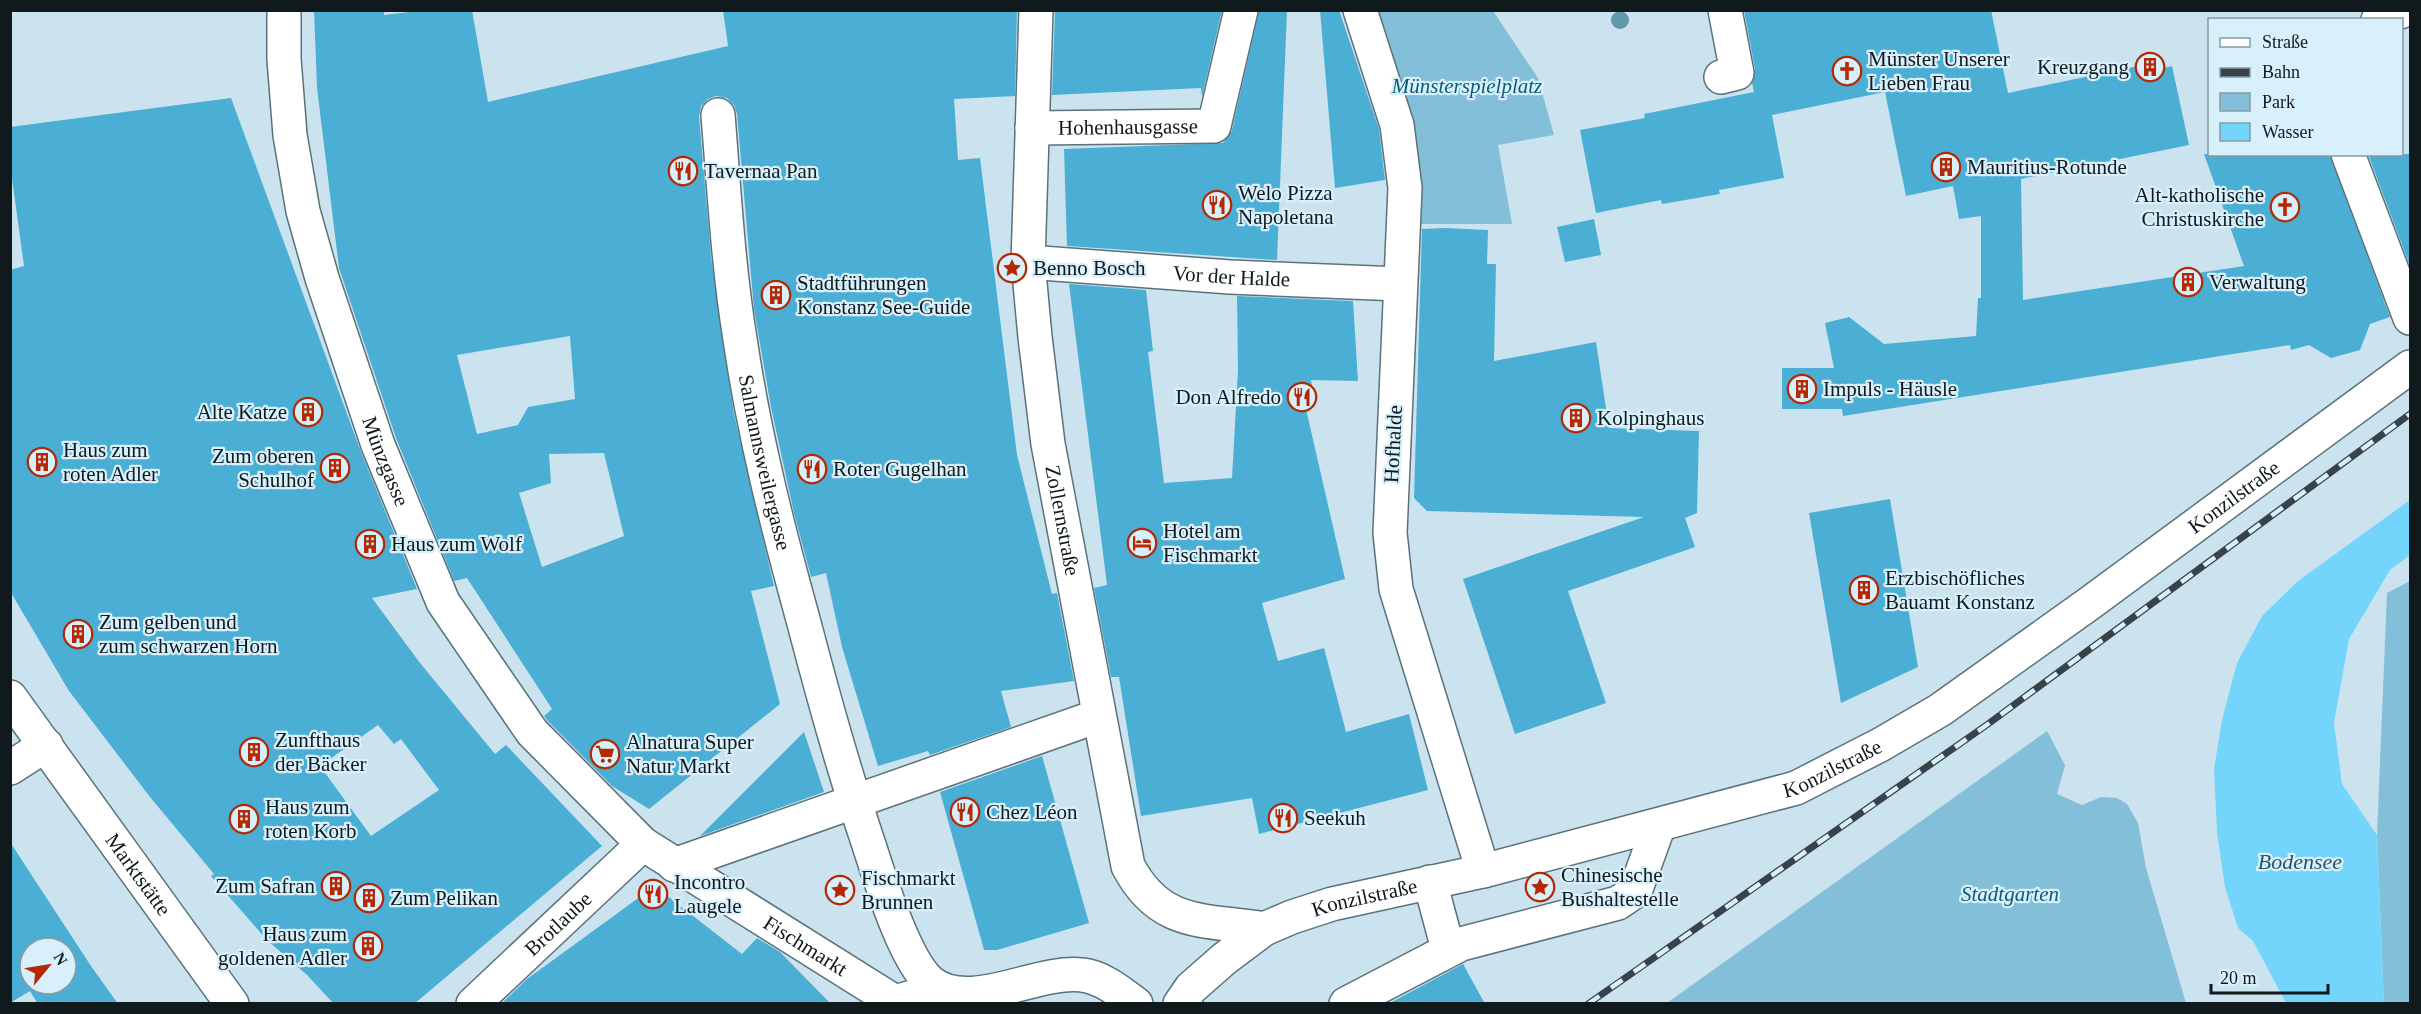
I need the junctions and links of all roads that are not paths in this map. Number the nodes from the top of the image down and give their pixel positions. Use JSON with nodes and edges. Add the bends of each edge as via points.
{"nodes":[{"id":1,"x":284,"y":10,"type":"edge"},
{"id":2,"x":1036,"y":10,"type":"edge"},
{"id":3,"x":1241,"y":10,"type":"edge"},
{"id":4,"x":1360,"y":10,"type":"edge"},
{"id":5,"x":1725,"y":10,"type":"edge"},
{"id":6,"x":2405,"y":10,"type":"edge"},
{"id":7,"x":2383,"y":18,"type":"edge"},
{"id":8,"x":1721,"y":77,"type":"dead end"},
{"id":9,"x":718,"y":115,"type":"dead end"},
{"id":10,"x":1032,"y":128,"type":"junction"},
{"id":11,"x":2349,"y":156,"type":"edge"},
{"id":12,"x":1028,"y":262,"type":"junction"},
{"id":13,"x":1400,"y":284,"type":"junction"},
{"id":14,"x":2410,"y":318,"type":"edge"},
{"id":15,"x":2410,"y":367,"type":"edge"},
{"id":16,"x":10,"y":697,"type":"edge"},
{"id":17,"x":1098,"y":716,"type":"junction"},
{"id":18,"x":46,"y":745,"type":"junction"},
{"id":19,"x":10,"y":768,"type":"edge"},
{"id":20,"x":855,"y":802,"type":"junction"},
{"id":21,"x":1659,"y":825,"type":"junction"},
{"id":22,"x":643,"y":844,"type":"junction"},
{"id":23,"x":674,"y":865,"type":"junction"},
{"id":24,"x":1483,"y":871,"type":"junction"},
{"id":25,"x":1430,"y":882,"type":"junction"},
{"id":26,"x":1264,"y":929,"type":"junction"},
{"id":27,"x":1448,"y":949,"type":"junction"},
{"id":28,"x":941,"y":990,"type":"junction"},
{"id":29,"x":232,"y":1004,"type":"edge"},
{"id":30,"x":473,"y":1004,"type":"edge"},
{"id":31,"x":1136,"y":1004,"type":"edge"},
{"id":32,"x":1180,"y":1004,"type":"edge"},
{"id":33,"x":1346,"y":1004,"type":"edge"}],
"edges":[{"from":1,"to":22,"type":"street","name":"Münzgasse","via":[[289,124],[303,212],[378,445],[421,552],[443,602],[531,732]]},
{"from":2,"to":10,"type":"street","name":"Zollernstraße"},
{"from":3,"to":10,"type":"street","name":"Hohenhausgasse","via":[[1214,126]]},
{"from":4,"to":13,"type":"street","name":"Hofhalde","via":[[1397,126],[1405,188]]},
{"from":5,"to":8,"type":"street","via":[[1737,73]]},
{"from":6,"to":7,"type":"street"},
{"from":9,"to":20,"type":"street","name":"Salmannsweilergasse","via":[[728,244],[752,411],[818,711]]},
{"from":10,"to":12,"type":"street","name":"Zollernstraße"},
{"from":11,"to":14,"type":"street"},
{"from":12,"to":13,"type":"street","name":"Vor der Halde","via":[[1230,277]]},
{"from":12,"to":17,"type":"street","name":"Zollernstraße","via":[[1048,444]]},
{"from":13,"to":24,"type":"street","name":"Hofhalde","via":[[1390,533],[1396,589]]},
{"from":15,"to":21,"type":"street","name":"Konzilstraße","via":[[1940,710],[1796,788]]},
{"from":16,"to":18,"type":"street","name":"Marktstätte"},
{"from":17,"to":20,"type":"street"},
{"from":17,"to":26,"type":"street","name":"Zollernstraße","via":[[1125,856],[1141,888],[1172,914]]},
{"from":18,"to":19,"type":"street"},
{"from":18,"to":29,"type":"street","name":"Marktstätte"},
{"from":20,"to":23,"type":"street"},
{"from":20,"to":28,"type":"street","via":[[912,959]]},
{"from":21,"to":24,"type":"street","name":"Konzilstraße"},
{"from":21,"to":27,"type":"street","via":[[1637,886],[1626,899]]},
{"from":22,"to":23,"type":"street","name":"Fischmarkt"},
{"from":22,"to":30,"type":"street","name":"Brotlaube"},
{"from":23,"to":28,"type":"street","name":"Fischmarkt","via":[[895,1002]]},
{"from":24,"to":25,"type":"street","name":"Konzilstraße"},
{"from":25,"to":26,"type":"street","name":"Konzilstraße","via":[[1332,904]]},
{"from":25,"to":27,"type":"street"},
{"from":26,"to":32,"type":"street","name":"Konzilstraße","via":[[1191,988]]},
{"from":27,"to":33,"type":"street"},
{"from":28,"to":31,"type":"street","name":"Fischmarkt","via":[[968,995],[1067,974],[1083,975],[1097,978]]}]}
